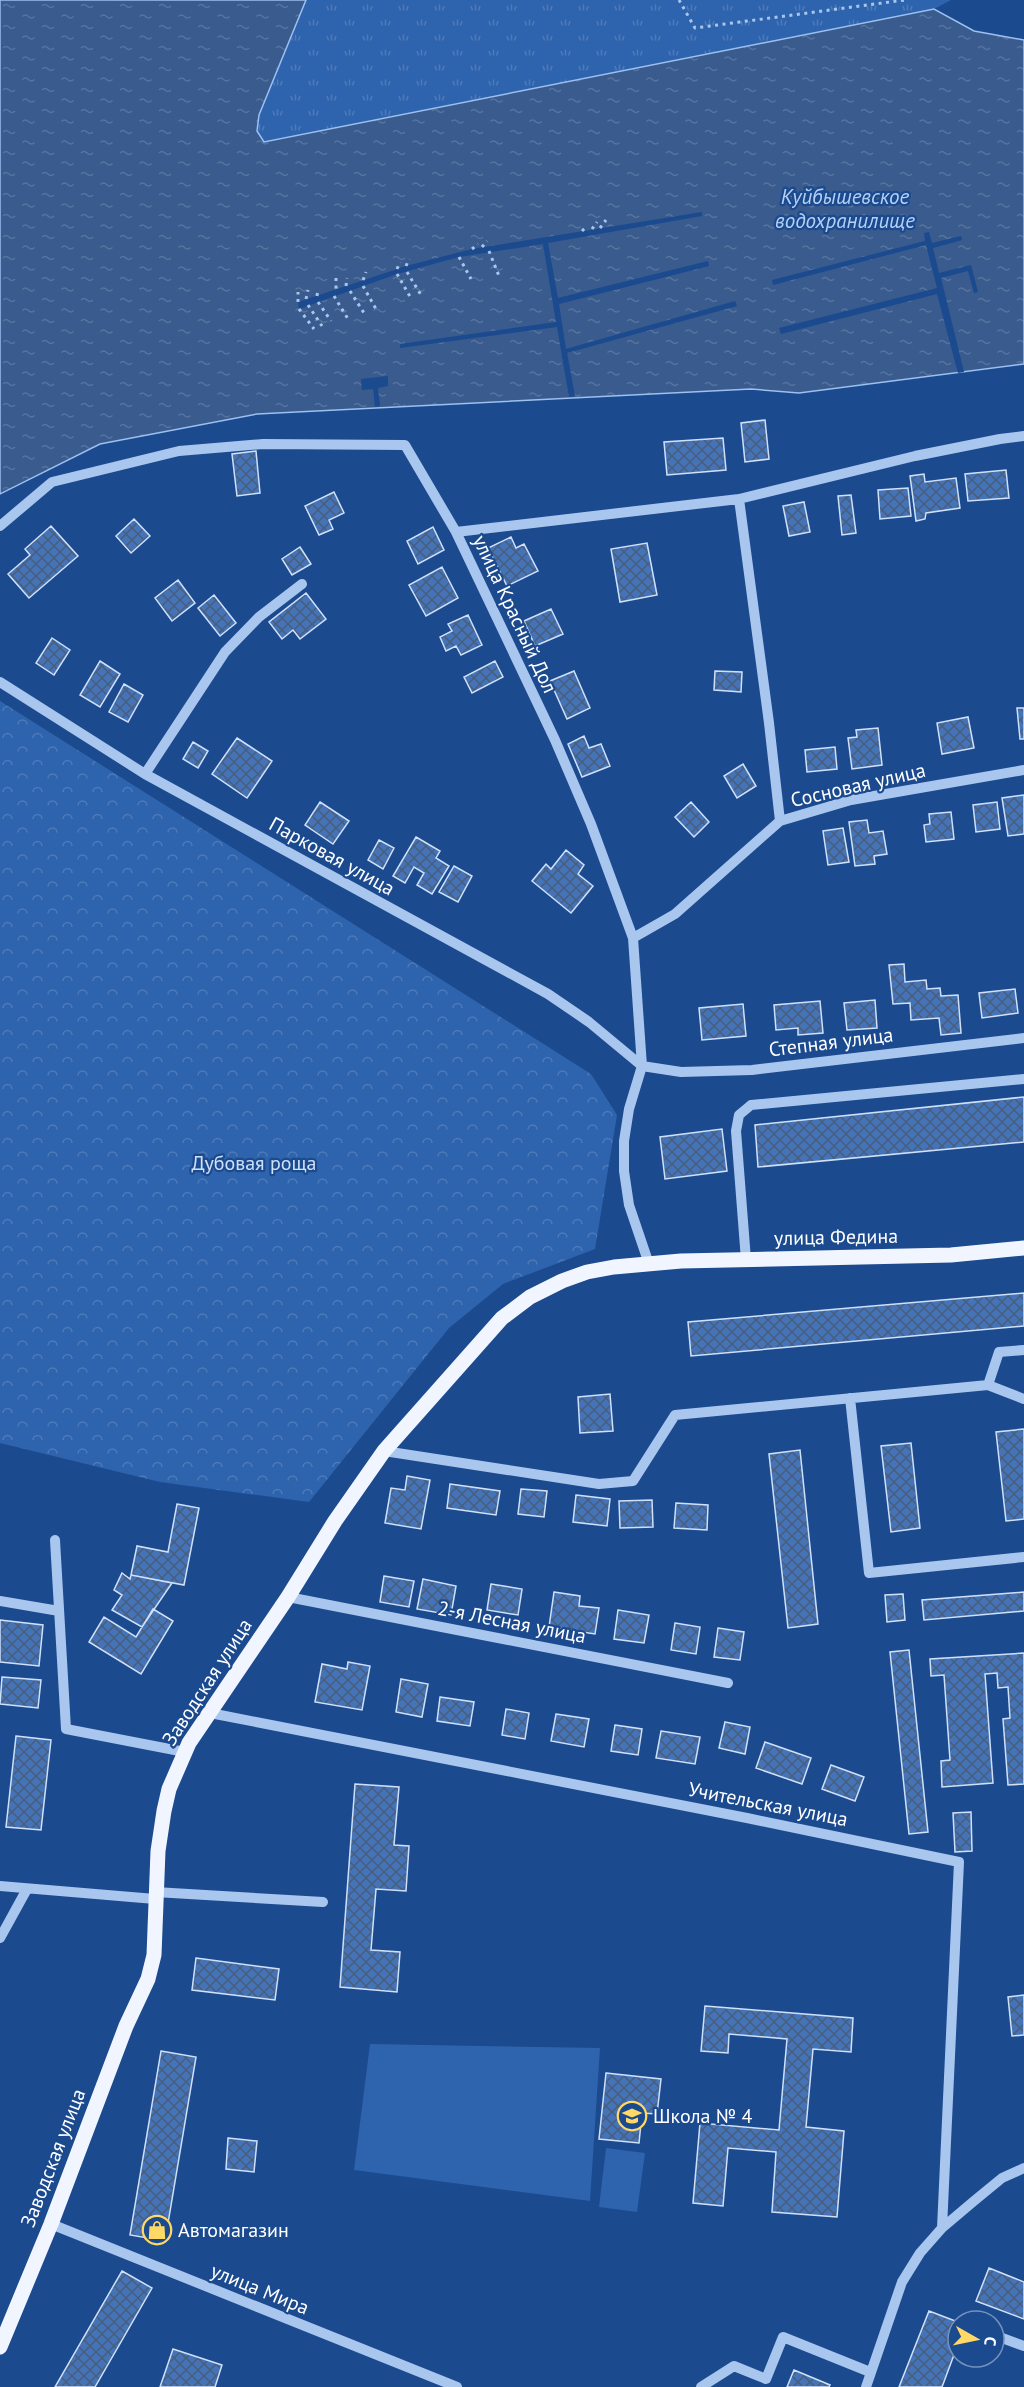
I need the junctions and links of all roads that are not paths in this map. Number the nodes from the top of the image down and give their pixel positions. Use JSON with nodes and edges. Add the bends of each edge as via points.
{"nodes":[{"id":1,"x":1024,"y":436,"type":"edge"},
{"id":2,"x":739,"y":499,"type":"junction"},
{"id":3,"x":0,"y":526,"type":"edge"},
{"id":4,"x":456,"y":532,"type":"junction"},
{"id":5,"x":302,"y":584,"type":"dead end"},
{"id":6,"x":0,"y":682,"type":"edge"},
{"id":7,"x":1024,"y":770,"type":"edge"},
{"id":8,"x":145,"y":774,"type":"junction"},
{"id":9,"x":780,"y":821,"type":"junction"},
{"id":10,"x":633,"y":938,"type":"junction"},
{"id":11,"x":1024,"y":1038,"type":"edge"},
{"id":12,"x":642,"y":1066,"type":"junction"},
{"id":13,"x":1024,"y":1079,"type":"edge"},
{"id":14,"x":1024,"y":1248,"type":"edge"},
{"id":15,"x":746,"y":1260,"type":"junction"},
{"id":16,"x":649,"y":1264,"type":"junction"},
{"id":17,"x":1024,"y":1350,"type":"edge"},
{"id":18,"x":988,"y":1385,"type":"junction"},
{"id":19,"x":850,"y":1398,"type":"junction"},
{"id":20,"x":1024,"y":1399,"type":"edge"},
{"id":21,"x":384,"y":1451,"type":"junction"},
{"id":22,"x":55,"y":1540,"type":"dead end"},
{"id":23,"x":1024,"y":1557,"type":"edge"},
{"id":24,"x":288,"y":1597,"type":"junction"},
{"id":25,"x":0,"y":1601,"type":"edge"},
{"id":26,"x":59,"y":1611,"type":"junction"},
{"id":27,"x":728,"y":1683,"type":"dead end"},
{"id":28,"x":210,"y":1713,"type":"junction"},
{"id":29,"x":186,"y":1752,"type":"junction"},
{"id":30,"x":0,"y":1886,"type":"edge"},
{"id":31,"x":27,"y":1889,"type":"junction"},
{"id":32,"x":155,"y":1896,"type":"junction"},
{"id":33,"x":323,"y":1902,"type":"dead end"},
{"id":34,"x":0,"y":1938,"type":"edge"},
{"id":35,"x":1024,"y":2168,"type":"edge"},
{"id":36,"x":51,"y":2224,"type":"junction"},
{"id":37,"x":942,"y":2228,"type":"junction"},
{"id":38,"x":1006,"y":2339,"type":"edge"},
{"id":39,"x":1024,"y":2346,"type":"edge"},
{"id":40,"x":0,"y":2347,"type":"edge"},
{"id":41,"x":870,"y":2372,"type":"junction"},
{"id":42,"x":457,"y":2387,"type":"edge"},
{"id":43,"x":701,"y":2387,"type":"edge"},
{"id":44,"x":866,"y":2387,"type":"edge"}],
"edges":[{"from":1,"to":2,"type":"street","name":"улица Красный Дол","via":[[915,456]]},
{"from":2,"to":4,"type":"street","name":"улица Красный Дол"},
{"from":2,"to":9,"type":"street"},
{"from":3,"to":4,"type":"street","via":[[52,482],[179,451],[263,444],[405,445]]},
{"from":4,"to":10,"type":"street","name":"улица Красный Дол","via":[[555,740]]},
{"from":5,"to":8,"type":"street","via":[[259,617],[225,652]]},
{"from":6,"to":8,"type":"street","name":"Парковая улица"},
{"from":7,"to":9,"type":"street","name":"Сосновая улица","via":[[851,800]]},
{"from":8,"to":12,"type":"street","name":"Парковая улица","via":[[548,994]]},
{"from":9,"to":10,"type":"street","name":"Сосновая улица","via":[[675,914]]},
{"from":10,"to":12,"type":"street","name":"улица Красный Дол"},
{"from":11,"to":12,"type":"street","name":"Степная улица","via":[[752,1070],[681,1072]]},
{"from":12,"to":16,"type":"street","name":"улица Красный Дол","via":[[629,1109],[624,1171],[629,1205]]},
{"from":13,"to":15,"type":"street","via":[[751,1104],[739,1115],[736,1131]]},
{"from":14,"to":15,"type":"main road","name":"улица Федина","via":[[951,1255]]},
{"from":15,"to":16,"type":"main road","name":"улица Федина"},
{"from":16,"to":21,"type":"main road","name":"Заводская улица","via":[[587,1272],[530,1297],[502,1318]]},
{"from":17,"to":18,"type":"street","via":[[999,1352]]},
{"from":18,"to":19,"type":"street"},
{"from":18,"to":20,"type":"street"},
{"from":19,"to":21,"type":"street","via":[[675,1415],[633,1480],[599,1484]]},
{"from":19,"to":23,"type":"street","via":[[869,1573]]},
{"from":21,"to":24,"type":"main road","name":"Заводская улица","via":[[334,1521]]},
{"from":22,"to":26,"type":"street"},
{"from":24,"to":27,"type":"street","name":"2-я Лесная улица"},
{"from":24,"to":28,"type":"main road","name":"Заводская улица"},
{"from":25,"to":26,"type":"street"},
{"from":26,"to":29,"type":"street","via":[[66,1729]]},
{"from":28,"to":29,"type":"main road","name":"Заводская улица"},
{"from":28,"to":37,"type":"street","name":"Учительская улица","via":[[959,1862]]},
{"from":29,"to":32,"type":"main road","name":"Заводская улица","via":[[169,1789],[164,1811]]},
{"from":30,"to":31,"type":"street"},
{"from":31,"to":32,"type":"street"},
{"from":31,"to":34,"type":"street"},
{"from":32,"to":33,"type":"street"},
{"from":32,"to":36,"type":"main road","name":"Заводская улица","via":[[154,1955],[148,1979],[126,2026]]},
{"from":35,"to":37,"type":"street","via":[[1002,2178]]},
{"from":36,"to":40,"type":"main road","name":"Заводская улица"},
{"from":36,"to":42,"type":"street","name":"улица Мира"},
{"from":37,"to":41,"type":"street","via":[[902,2282]]},
{"from":38,"to":39,"type":"street"},
{"from":41,"to":43,"type":"street","via":[[783,2337],[766,2379],[734,2366]]},
{"from":41,"to":44,"type":"street"}]}
